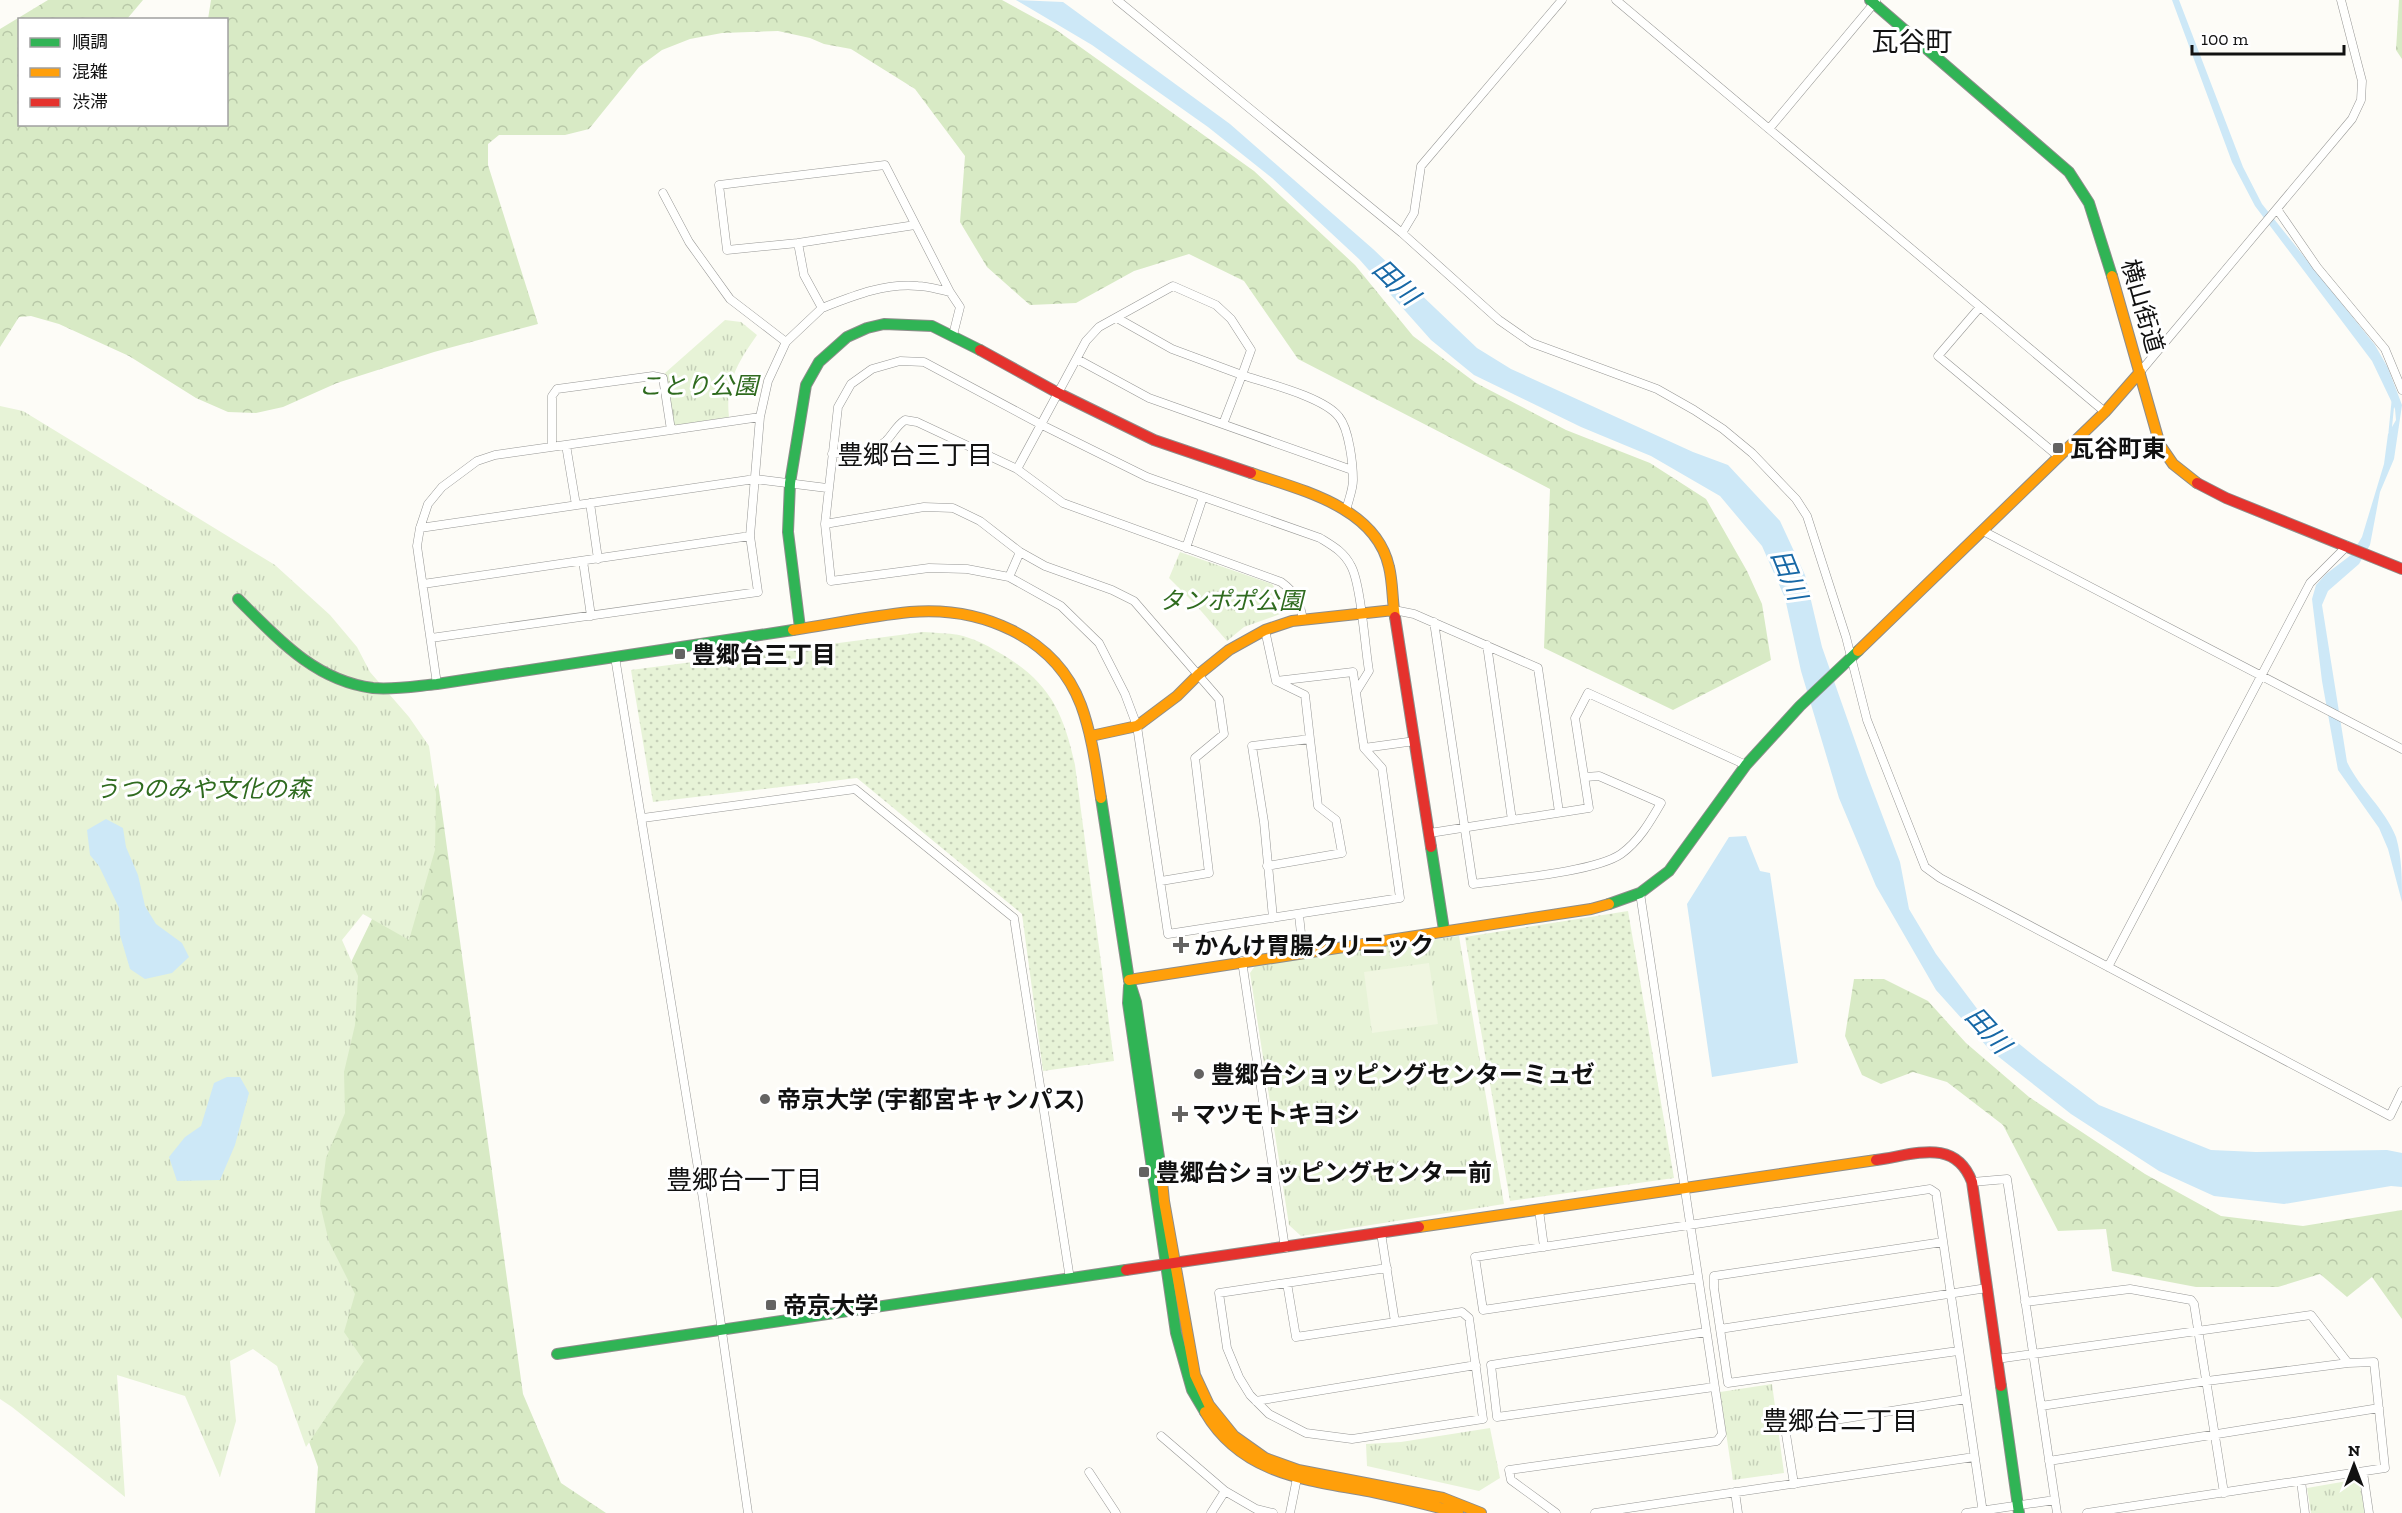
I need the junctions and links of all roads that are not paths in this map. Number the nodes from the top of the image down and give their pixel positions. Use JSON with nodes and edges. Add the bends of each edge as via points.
{"nodes":[{"id":1,"x":1117,"y":0,"type":"edge"},
{"id":2,"x":1562,"y":0,"type":"edge"},
{"id":3,"x":1616,"y":0,"type":"edge"},
{"id":4,"x":2341,"y":0,"type":"edge"},
{"id":5,"x":1874,"y":1,"type":"edge"},
{"id":6,"x":1769,"y":129,"type":"junction"},
{"id":7,"x":663,"y":193,"type":"dead end"},
{"id":8,"x":2277,"y":209,"type":"junction"},
{"id":9,"x":915,"y":225,"type":"junction"},
{"id":10,"x":1402,"y":233,"type":"junction"},
{"id":11,"x":798,"y":243,"type":"junction"},
{"id":12,"x":950,"y":292,"type":"junction"},
{"id":13,"x":822,"y":308,"type":"junction"},
{"id":14,"x":1980,"y":308,"type":"junction"},
{"id":15,"x":1118,"y":318,"type":"junction"},
{"id":16,"x":953,"y":335,"type":"junction"},
{"id":17,"x":786,"y":342,"type":"junction"},
{"id":18,"x":1077,"y":359,"type":"junction"},
{"id":19,"x":2140,"y":372,"type":"junction"},
{"id":20,"x":1242,"y":375,"type":"junction"},
{"id":21,"x":2402,"y":390,"type":"edge"},
{"id":22,"x":1058,"y":393,"type":"junction"},
{"id":23,"x":2105,"y":412,"type":"junction"},
{"id":24,"x":760,"y":417,"type":"junction"},
{"id":25,"x":1223,"y":424,"type":"junction"},
{"id":26,"x":1042,"y":425,"type":"junction"},
{"id":27,"x":671,"y":430,"type":"junction"},
{"id":28,"x":566,"y":445,"type":"junction"},
{"id":29,"x":552,"y":447,"type":"junction"},
{"id":30,"x":832,"y":454,"type":"junction"},
{"id":31,"x":2059,"y":457,"type":"junction"},
{"id":32,"x":1017,"y":469,"type":"junction"},
{"id":33,"x":1352,"y":470,"type":"junction"},
{"id":34,"x":755,"y":479,"type":"junction"},
{"id":35,"x":790,"y":483,"type":"junction"},
{"id":36,"x":827,"y":488,"type":"junction"},
{"id":37,"x":1203,"y":497,"type":"junction"},
{"id":38,"x":590,"y":503,"type":"junction"},
{"id":39,"x":576,"y":505,"type":"junction"},
{"id":40,"x":1346,"y":511,"type":"junction"},
{"id":41,"x":825,"y":524,"type":"junction"},
{"id":42,"x":420,"y":528,"type":"junction"},
{"id":43,"x":1983,"y":531,"type":"junction"},
{"id":44,"x":750,"y":536,"type":"junction"},
{"id":45,"x":2347,"y":546,"type":"junction"},
{"id":46,"x":1185,"y":548,"type":"junction"},
{"id":47,"x":1020,"y":552,"type":"junction"},
{"id":48,"x":598,"y":559,"type":"junction"},
{"id":49,"x":583,"y":561,"type":"junction"},
{"id":50,"x":2402,"y":569,"type":"edge"},
{"id":51,"x":1009,"y":577,"type":"junction"},
{"id":52,"x":423,"y":584,"type":"junction"},
{"id":53,"x":238,"y":598,"type":"dead end"},
{"id":54,"x":1394,"y":610,"type":"junction"},
{"id":55,"x":1360,"y":612,"type":"junction"},
{"id":56,"x":591,"y":615,"type":"junction"},
{"id":57,"x":1303,"y":620,"type":"junction"},
{"id":58,"x":1434,"y":622,"type":"junction"},
{"id":59,"x":801,"y":628,"type":"junction"},
{"id":60,"x":1265,"y":630,"type":"junction"},
{"id":61,"x":431,"y":638,"type":"junction"},
{"id":62,"x":1487,"y":645,"type":"junction"},
{"id":63,"x":615,"y":657,"type":"junction"},
{"id":64,"x":1850,"y":659,"type":"junction"},
{"id":65,"x":1198,"y":675,"type":"junction"},
{"id":66,"x":2261,"y":675,"type":"junction"},
{"id":67,"x":1276,"y":681,"type":"junction"},
{"id":68,"x":437,"y":684,"type":"junction"},
{"id":69,"x":1356,"y":692,"type":"junction"},
{"id":70,"x":1137,"y":726,"type":"junction"},
{"id":71,"x":1091,"y":736,"type":"junction"},
{"id":72,"x":1310,"y":739,"type":"junction"},
{"id":73,"x":1415,"y":741,"type":"junction"},
{"id":74,"x":1365,"y":748,"type":"junction"},
{"id":75,"x":2402,"y":749,"type":"edge"},
{"id":76,"x":1746,"y":765,"type":"junction"},
{"id":77,"x":1585,"y":777,"type":"junction"},
{"id":78,"x":1559,"y":812,"type":"junction"},
{"id":79,"x":643,"y":818,"type":"junction"},
{"id":80,"x":1512,"y":820,"type":"junction"},
{"id":81,"x":1464,"y":828,"type":"junction"},
{"id":82,"x":1430,"y":833,"type":"junction"},
{"id":83,"x":1267,"y":866,"type":"junction"},
{"id":84,"x":1161,"y":881,"type":"junction"},
{"id":85,"x":1640,"y":893,"type":"junction"},
{"id":86,"x":1299,"y":915,"type":"junction"},
{"id":87,"x":1273,"y":918,"type":"junction"},
{"id":88,"x":1444,"y":930,"type":"junction"},
{"id":89,"x":1303,"y":952,"type":"junction"},
{"id":90,"x":1242,"y":961,"type":"junction"},
{"id":91,"x":2108,"y":967,"type":"junction"},
{"id":92,"x":1129,"y":980,"type":"junction"},
{"id":93,"x":2402,"y":1091,"type":"edge"},
{"id":94,"x":1972,"y":1182,"type":"junction"},
{"id":95,"x":1684,"y":1188,"type":"junction"},
{"id":96,"x":1539,"y":1210,"type":"junction"},
{"id":97,"x":1689,"y":1224,"type":"junction"},
{"id":98,"x":1381,"y":1233,"type":"junction"},
{"id":99,"x":1943,"y":1242,"type":"junction"},
{"id":100,"x":1544,"y":1247,"type":"junction"},
{"id":101,"x":1285,"y":1248,"type":"junction"},
{"id":102,"x":1170,"y":1264,"type":"junction"},
{"id":103,"x":1387,"y":1268,"type":"junction"},
{"id":104,"x":1698,"y":1278,"type":"junction"},
{"id":105,"x":1070,"y":1279,"type":"junction"},
{"id":106,"x":1287,"y":1283,"type":"junction"},
{"id":107,"x":1987,"y":1288,"type":"junction"},
{"id":108,"x":1950,"y":1293,"type":"junction"},
{"id":109,"x":2025,"y":1302,"type":"junction"},
{"id":110,"x":1395,"y":1322,"type":"junction"},
{"id":111,"x":722,"y":1329,"type":"junction"},
{"id":112,"x":1720,"y":1329,"type":"junction"},
{"id":113,"x":1706,"y":1332,"type":"junction"},
{"id":114,"x":2199,"y":1332,"type":"junction"},
{"id":115,"x":1958,"y":1351,"type":"junction"},
{"id":116,"x":2033,"y":1352,"type":"junction"},
{"id":117,"x":557,"y":1354,"type":"dead end"},
{"id":118,"x":1997,"y":1359,"type":"junction"},
{"id":119,"x":2348,"y":1363,"type":"junction"},
{"id":120,"x":1476,"y":1365,"type":"junction"},
{"id":121,"x":2207,"y":1381,"type":"junction"},
{"id":122,"x":1714,"y":1387,"type":"junction"},
{"id":123,"x":1966,"y":1399,"type":"junction"},
{"id":124,"x":1256,"y":1401,"type":"junction"},
{"id":125,"x":2041,"y":1406,"type":"junction"},
{"id":126,"x":2379,"y":1408,"type":"junction"},
{"id":127,"x":2215,"y":1435,"type":"junction"},
{"id":128,"x":1161,"y":1436,"type":"dead end"},
{"id":129,"x":1974,"y":1457,"type":"junction"},
{"id":130,"x":2049,"y":1461,"type":"junction"},
{"id":131,"x":1089,"y":1472,"type":"dead end"},
{"id":132,"x":2363,"y":1472,"type":"junction"},
{"id":133,"x":1297,"y":1475,"type":"junction"},
{"id":134,"x":2301,"y":1481,"type":"junction"},
{"id":135,"x":1794,"y":1484,"type":"junction"},
{"id":136,"x":1225,"y":1491,"type":"junction"},
{"id":137,"x":1735,"y":1492,"type":"junction"},
{"id":138,"x":2224,"y":1493,"type":"junction"},
{"id":139,"x":2055,"y":1500,"type":"junction"},
{"id":140,"x":2019,"y":1509,"type":"edge"},
{"id":141,"x":1983,"y":1512,"type":"edge"},
{"id":142,"x":748,"y":1513,"type":"edge"},
{"id":143,"x":1116,"y":1513,"type":"edge"},
{"id":144,"x":1211,"y":1513,"type":"edge"},
{"id":145,"x":1273,"y":1513,"type":"edge"},
{"id":146,"x":1290,"y":1513,"type":"edge"},
{"id":147,"x":1458,"y":1513,"type":"edge"},
{"id":148,"x":1481,"y":1513,"type":"edge"},
{"id":149,"x":1556,"y":1513,"type":"edge"},
{"id":150,"x":1595,"y":1513,"type":"edge"},
{"id":151,"x":1738,"y":1513,"type":"edge"},
{"id":152,"x":1966,"y":1513,"type":"edge"},
{"id":153,"x":2057,"y":1513,"type":"edge"},
{"id":154,"x":2087,"y":1513,"type":"edge"},
{"id":155,"x":2305,"y":1513,"type":"edge"},
{"id":156,"x":2369,"y":1513,"type":"edge"}],
"edges":[{"from":1,"to":10,"type":"street"},
{"from":2,"to":10,"type":"street","via":[[1421,166],[1414,213]]},
{"from":3,"to":6,"type":"street"},
{"from":4,"to":8,"type":"street","via":[[2362,81],[2361,100],[2352,120]]},
{"from":5,"to":6,"type":"street"},
{"from":5,"to":19,"type":"street","name":"横山街道","via":[[2080,184],[2097,225]]},
{"from":6,"to":14,"type":"street"},
{"from":7,"to":17,"type":"street","via":[[689,242],[730,298]]},
{"from":8,"to":19,"type":"street"},
{"from":8,"to":21,"type":"street","via":[[2317,267],[2385,349]]},
{"from":9,"to":11,"type":"street"},
{"from":9,"to":11,"type":"street","via":[[885,165],[719,185],[728,250]]},
{"from":9,"to":12,"type":"street"},
{"from":10,"to":64,"type":"street","via":[[1499,320],[1532,343],[1657,389],[1723,429],[1752,453],[1807,516]]},
{"from":11,"to":13,"type":"street","via":[[804,275]]},
{"from":12,"to":13,"type":"street","via":[[917,285],[885,287]]},
{"from":12,"to":16,"type":"street","via":[[960,308]]},
{"from":13,"to":17,"type":"street"},
{"from":14,"to":23,"type":"street"},
{"from":14,"to":31,"type":"street","via":[[1938,356]]},
{"from":15,"to":18,"type":"street","via":[[1099,327]]},
{"from":15,"to":20,"type":"street","via":[[1172,349]]},
{"from":15,"to":20,"type":"street","via":[[1173,286],[1206,300],[1231,319],[1251,350]]},
{"from":16,"to":22,"type":"street"},
{"from":16,"to":35,"type":"street","via":[[932,326],[884,324],[867,328],[834,347],[819,362],[806,385]]},
{"from":17,"to":24,"type":"street","via":[[768,381]]},
{"from":18,"to":22,"type":"street"},
{"from":18,"to":25,"type":"street","via":[[1149,398]]},
{"from":19,"to":23,"type":"street"},
{"from":19,"to":45,"type":"street","name":"横山街道","via":[[2160,445],[2175,468],[2226,498]]},
{"from":20,"to":25,"type":"street"},
{"from":20,"to":33,"type":"street","via":[[1302,395],[1339,417],[1347,435]]},
{"from":22,"to":26,"type":"street"},
{"from":22,"to":40,"type":"street","via":[[1154,441],[1307,492]]},
{"from":23,"to":31,"type":"street"},
{"from":24,"to":27,"type":"street"},
{"from":24,"to":34,"type":"street"},
{"from":25,"to":33,"type":"street"},
{"from":26,"to":30,"type":"street","via":[[924,362],[900,361],[872,369],[851,384],[838,407]]},
{"from":26,"to":32,"type":"street"},
{"from":26,"to":37,"type":"street","via":[[1147,477]]},
{"from":27,"to":28,"type":"street"},
{"from":27,"to":29,"type":"street","via":[[663,378],[653,376],[557,389],[552,396]]},
{"from":28,"to":29,"type":"street"},
{"from":28,"to":39,"type":"street"},
{"from":29,"to":42,"type":"street","via":[[477,461],[442,487],[428,504]]},
{"from":30,"to":32,"type":"street","via":[[875,448],[905,420]]},
{"from":30,"to":36,"type":"street"},
{"from":31,"to":43,"type":"street"},
{"from":32,"to":46,"type":"street","via":[[1063,503]]},
{"from":33,"to":40,"type":"street"},
{"from":34,"to":35,"type":"street"},
{"from":34,"to":38,"type":"street"},
{"from":34,"to":44,"type":"street"},
{"from":35,"to":36,"type":"street"},
{"from":35,"to":59,"type":"street","via":[[788,532]]},
{"from":36,"to":41,"type":"street"},
{"from":37,"to":46,"type":"street"},
{"from":37,"to":55,"type":"street","via":[[1320,538],[1339,550],[1352,567]]},
{"from":38,"to":39,"type":"street"},
{"from":38,"to":48,"type":"street"},
{"from":39,"to":42,"type":"street"},
{"from":40,"to":54,"type":"street","via":[[1373,531],[1389,565]]},
{"from":41,"to":47,"type":"street","via":[[924,507],[953,508],[980,520]]},
{"from":41,"to":51,"type":"street","via":[[831,581],[929,568],[967,569]]},
{"from":42,"to":52,"type":"street","via":[[417,546]]},
{"from":43,"to":64,"type":"street"},
{"from":43,"to":66,"type":"street"},
{"from":44,"to":48,"type":"street"},
{"from":44,"to":56,"type":"street","via":[[758,592]]},
{"from":45,"to":50,"type":"street","name":"横山街道"},
{"from":45,"to":66,"type":"street","via":[[2310,583]]},
{"from":46,"to":57,"type":"street","via":[[1281,582],[1297,596]]},
{"from":47,"to":51,"type":"street"},
{"from":47,"to":65,"type":"street","via":[[1134,601]]},
{"from":48,"to":49,"type":"street"},
{"from":49,"to":52,"type":"street"},
{"from":49,"to":56,"type":"street"},
{"from":51,"to":70,"type":"street","via":[[1061,606],[1099,643]]},
{"from":52,"to":61,"type":"street"},
{"from":53,"to":68,"type":"street","via":[[302,660],[336,680],[373,688]]},
{"from":54,"to":55,"type":"street"},
{"from":54,"to":58,"type":"street"},
{"from":54,"to":73,"type":"street"},
{"from":55,"to":57,"type":"street"},
{"from":55,"to":69,"type":"street","via":[[1369,671]]},
{"from":56,"to":61,"type":"street"},
{"from":57,"to":60,"type":"street"},
{"from":58,"to":62,"type":"street"},
{"from":58,"to":81,"type":"street"},
{"from":59,"to":63,"type":"street"},
{"from":59,"to":71,"type":"street","via":[[933,612],[1002,623],[1042,648],[1058,665],[1080,700]]},
{"from":60,"to":65,"type":"street","via":[[1229,650]]},
{"from":60,"to":67,"type":"street"},
{"from":61,"to":68,"type":"street"},
{"from":62,"to":78,"type":"street","via":[[1538,668]]},
{"from":62,"to":80,"type":"street"},
{"from":63,"to":68,"type":"street"},
{"from":63,"to":79,"type":"street"},
{"from":64,"to":76,"type":"street"},
{"from":64,"to":91,"type":"street","via":[[1867,720],[1925,867]]},
{"from":65,"to":70,"type":"street"},
{"from":65,"to":84,"type":"street","via":[[1219,699],[1224,734],[1195,758],[1209,873]]},
{"from":66,"to":75,"type":"street"},
{"from":66,"to":91,"type":"street"},
{"from":67,"to":69,"type":"street","via":[[1353,672]]},
{"from":67,"to":72,"type":"street","via":[[1305,694]]},
{"from":69,"to":74,"type":"street"},
{"from":70,"to":71,"type":"street"},
{"from":70,"to":84,"type":"street"},
{"from":71,"to":92,"type":"street"},
{"from":72,"to":83,"type":"street","via":[[1252,746]]},
{"from":72,"to":83,"type":"street","via":[[1318,806],[1336,820],[1342,853]]},
{"from":73,"to":74,"type":"street"},
{"from":73,"to":82,"type":"street"},
{"from":74,"to":86,"type":"street","via":[[1382,768],[1400,898]]},
{"from":76,"to":77,"type":"street","via":[[1588,693],[1575,718]]},
{"from":76,"to":85,"type":"street","via":[[1678,859],[1658,881]]},
{"from":77,"to":78,"type":"street","via":[[1589,808]]},
{"from":77,"to":81,"type":"street","via":[[1599,776],[1661,803],[1642,834],[1621,854],[1601,864],[1473,885]]},
{"from":78,"to":80,"type":"street"},
{"from":79,"to":105,"type":"street","via":[[855,789],[1014,918]]},
{"from":79,"to":111,"type":"street"},
{"from":80,"to":81,"type":"street"},
{"from":81,"to":82,"type":"street"},
{"from":82,"to":88,"type":"street"},
{"from":83,"to":87,"type":"street"},
{"from":84,"to":87,"type":"street","via":[[1168,934]]},
{"from":85,"to":88,"type":"street","via":[[1591,909]]},
{"from":85,"to":95,"type":"street"},
{"from":86,"to":87,"type":"street"},
{"from":86,"to":89,"type":"street"},
{"from":88,"to":89,"type":"street"},
{"from":89,"to":90,"type":"street"},
{"from":90,"to":92,"type":"street"},
{"from":90,"to":101,"type":"street"},
{"from":91,"to":93,"type":"street","via":[[2390,1116]]},
{"from":92,"to":102,"type":"street","via":[[1136,1002]]},
{"from":94,"to":95,"type":"street","via":[[1967,1166],[1952,1154],[1932,1152]]},
{"from":94,"to":107,"type":"street"},
{"from":94,"to":109,"type":"street","via":[[2007,1179]]},
{"from":95,"to":96,"type":"street"},
{"from":95,"to":97,"type":"street"},
{"from":96,"to":98,"type":"street"},
{"from":96,"to":100,"type":"street"},
{"from":97,"to":99,"type":"street","via":[[1930,1189],[1936,1193]]},
{"from":97,"to":100,"type":"street"},
{"from":97,"to":104,"type":"street"},
{"from":98,"to":101,"type":"street"},
{"from":98,"to":103,"type":"street"},
{"from":99,"to":108,"type":"street"},
{"from":99,"to":112,"type":"street","via":[[1714,1276]]},
{"from":100,"to":104,"type":"street","via":[[1475,1257],[1483,1310]]},
{"from":101,"to":102,"type":"street"},
{"from":102,"to":105,"type":"street"},
{"from":102,"to":133,"type":"street","via":[[1195,1375],[1209,1405],[1249,1448]]},
{"from":103,"to":106,"type":"street"},
{"from":103,"to":110,"type":"street"},
{"from":104,"to":113,"type":"street"},
{"from":105,"to":111,"type":"street"},
{"from":106,"to":110,"type":"street","via":[[1296,1336]]},
{"from":106,"to":124,"type":"street","via":[[1219,1293],[1227,1348],[1239,1377]]},
{"from":107,"to":108,"type":"street"},
{"from":107,"to":118,"type":"street"},
{"from":108,"to":112,"type":"street"},
{"from":108,"to":115,"type":"street"},
{"from":109,"to":114,"type":"street","via":[[2130,1289],[2192,1300]]},
{"from":109,"to":116,"type":"street"},
{"from":110,"to":120,"type":"street","via":[[1462,1312],[1469,1318]]},
{"from":111,"to":117,"type":"street"},
{"from":111,"to":142,"type":"street"},
{"from":112,"to":115,"type":"street","via":[[1728,1383]]},
{"from":113,"to":122,"type":"street"},
{"from":113,"to":122,"type":"street","via":[[1491,1365],[1497,1417]]},
{"from":114,"to":116,"type":"street"},
{"from":114,"to":119,"type":"street","via":[[2311,1315]]},
{"from":114,"to":121,"type":"street"},
{"from":115,"to":123,"type":"street"},
{"from":116,"to":118,"type":"street"},
{"from":116,"to":125,"type":"street"},
{"from":118,"to":140,"type":"street"},
{"from":119,"to":121,"type":"street"},
{"from":119,"to":126,"type":"street","via":[[2374,1362]]},
{"from":120,"to":124,"type":"street"},
{"from":120,"to":124,"type":"street","via":[[1483,1419],[1352,1439],[1306,1433],[1269,1414]]},
{"from":121,"to":125,"type":"street"},
{"from":121,"to":127,"type":"street"},
{"from":122,"to":149,"type":"street","via":[[1722,1434],[1716,1441],[1509,1470],[1511,1480]]},
{"from":123,"to":129,"type":"street"},
{"from":123,"to":135,"type":"street","via":[[1785,1428]]},
{"from":125,"to":130,"type":"street"},
{"from":126,"to":127,"type":"street"},
{"from":126,"to":132,"type":"street","via":[[2385,1468]]},
{"from":127,"to":130,"type":"street"},
{"from":127,"to":138,"type":"street"},
{"from":128,"to":136,"type":"street"},
{"from":129,"to":135,"type":"street"},
{"from":129,"to":141,"type":"street"},
{"from":130,"to":139,"type":"street"},
{"from":131,"to":143,"type":"street"},
{"from":132,"to":134,"type":"street"},
{"from":132,"to":156,"type":"street"},
{"from":133,"to":146,"type":"street"},
{"from":133,"to":147,"type":"street"},
{"from":133,"to":148,"type":"street","via":[[1426,1495]]},
{"from":134,"to":138,"type":"street"},
{"from":134,"to":155,"type":"street"},
{"from":135,"to":137,"type":"street"},
{"from":136,"to":144,"type":"street"},
{"from":136,"to":145,"type":"street","via":[[1256,1509]]},
{"from":137,"to":150,"type":"street"},
{"from":137,"to":151,"type":"street"},
{"from":138,"to":154,"type":"street"},
{"from":139,"to":140,"type":"street"},
{"from":139,"to":153,"type":"street"},
{"from":140,"to":141,"type":"street"},
{"from":141,"to":152,"type":"street"}]}
